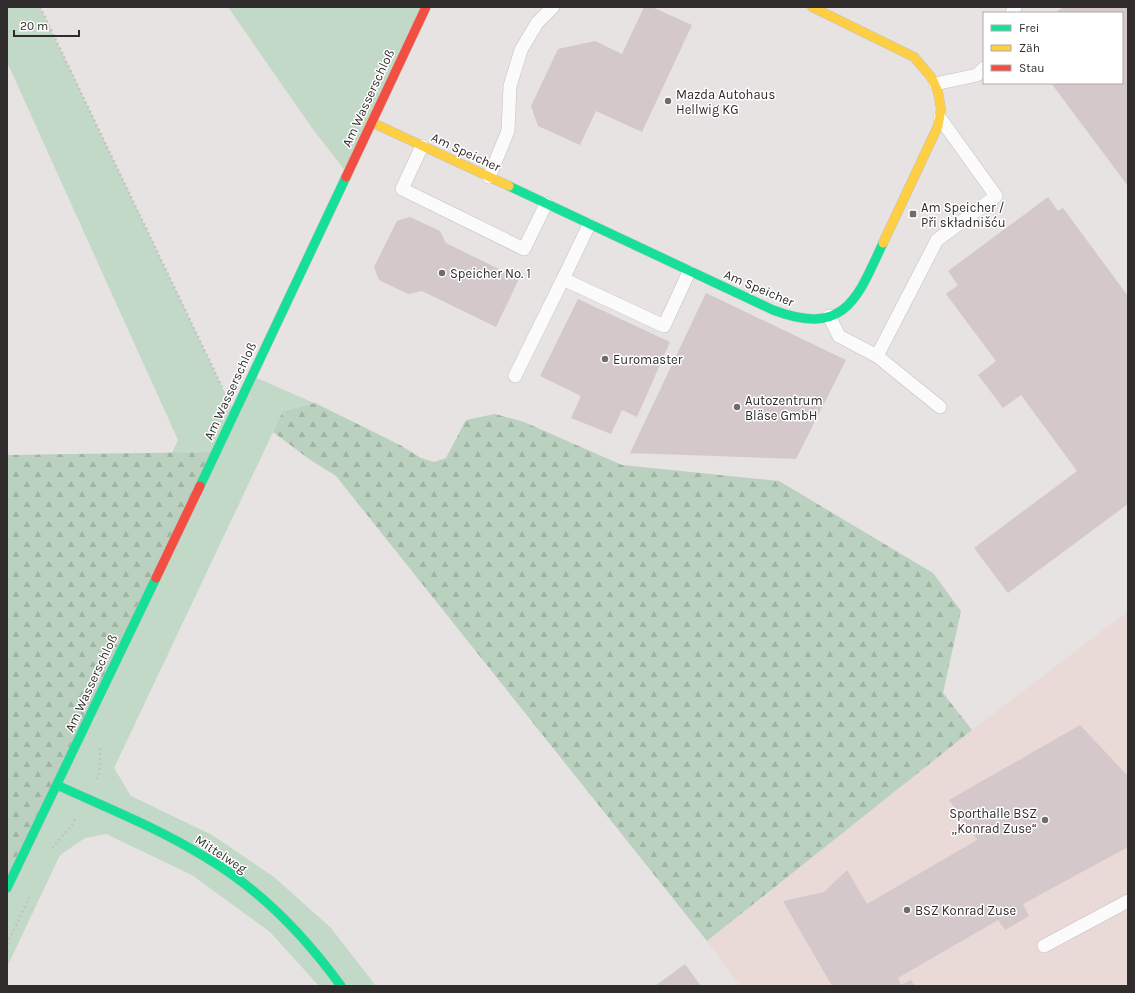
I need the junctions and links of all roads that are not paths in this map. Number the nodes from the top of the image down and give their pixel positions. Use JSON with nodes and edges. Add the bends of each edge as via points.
{"nodes":[{"id":1,"x":553,"y":7,"type":"edge"},
{"id":2,"x":812,"y":7,"type":"edge"},
{"id":3,"x":422,"y":8,"type":"edge"},
{"id":4,"x":983,"y":69,"type":"edge"},
{"id":5,"x":935,"y":84,"type":"junction"},
{"id":6,"x":940,"y":118,"type":"junction"},
{"id":7,"x":371,"y":122,"type":"junction"},
{"id":8,"x":422,"y":146,"type":"junction"},
{"id":9,"x":489,"y":177,"type":"junction"},
{"id":10,"x":546,"y":204,"type":"junction"},
{"id":11,"x":589,"y":225,"type":"junction"},
{"id":12,"x":689,"y":272,"type":"junction"},
{"id":13,"x":563,"y":279,"type":"junction"},
{"id":14,"x":829,"y":316,"type":"junction"},
{"id":15,"x":877,"y":356,"type":"junction"},
{"id":16,"x":515,"y":376,"type":"dead end"},
{"id":17,"x":940,"y":407,"type":"dead end"},
{"id":18,"x":57,"y":785,"type":"junction"},
{"id":19,"x":7,"y":888,"type":"edge"},
{"id":20,"x":1128,"y":901,"type":"edge"},
{"id":21,"x":1044,"y":946,"type":"dead end"},
{"id":22,"x":341,"y":986,"type":"edge"}],
"edges":[{"from":1,"to":9,"type":"lane","via":[[537,23],[521,50],[510,86],[508,131]]},
{"from":2,"to":5,"type":"street","name":"Am Speicher","via":[[914,57],[926,69]]},
{"from":3,"to":7,"type":"street","name":"Am Wasserschloß"},
{"from":4,"to":5,"type":"lane","via":[[977,75]]},
{"from":5,"to":6,"type":"street","name":"Am Speicher","via":[[940,102]]},
{"from":6,"to":14,"type":"street","name":"Am Speicher","via":[[860,292],[846,308]]},
{"from":6,"to":15,"type":"lane","via":[[996,196],[937,240]]},
{"from":7,"to":8,"type":"street","name":"Am Speicher"},
{"from":7,"to":18,"type":"street","name":"Am Wasserschloß"},
{"from":8,"to":9,"type":"street","name":"Am Speicher"},
{"from":8,"to":10,"type":"lane","via":[[402,189],[524,249]]},
{"from":9,"to":10,"type":"street","name":"Am Speicher"},
{"from":10,"to":11,"type":"street","name":"Am Speicher"},
{"from":11,"to":12,"type":"street","name":"Am Speicher"},
{"from":11,"to":13,"type":"lane"},
{"from":12,"to":13,"type":"lane","via":[[664,326]]},
{"from":12,"to":14,"type":"street","name":"Am Speicher","via":[[790,317],[809,320]]},
{"from":13,"to":16,"type":"lane"},
{"from":14,"to":15,"type":"lane","via":[[839,336]]},
{"from":15,"to":17,"type":"lane"},
{"from":18,"to":19,"type":"street","name":"Am Wasserschloß"},
{"from":18,"to":22,"type":"street","name":"Mittelweg","via":[[159,832],[226,870],[298,932]]},
{"from":20,"to":21,"type":"lane"}]}
